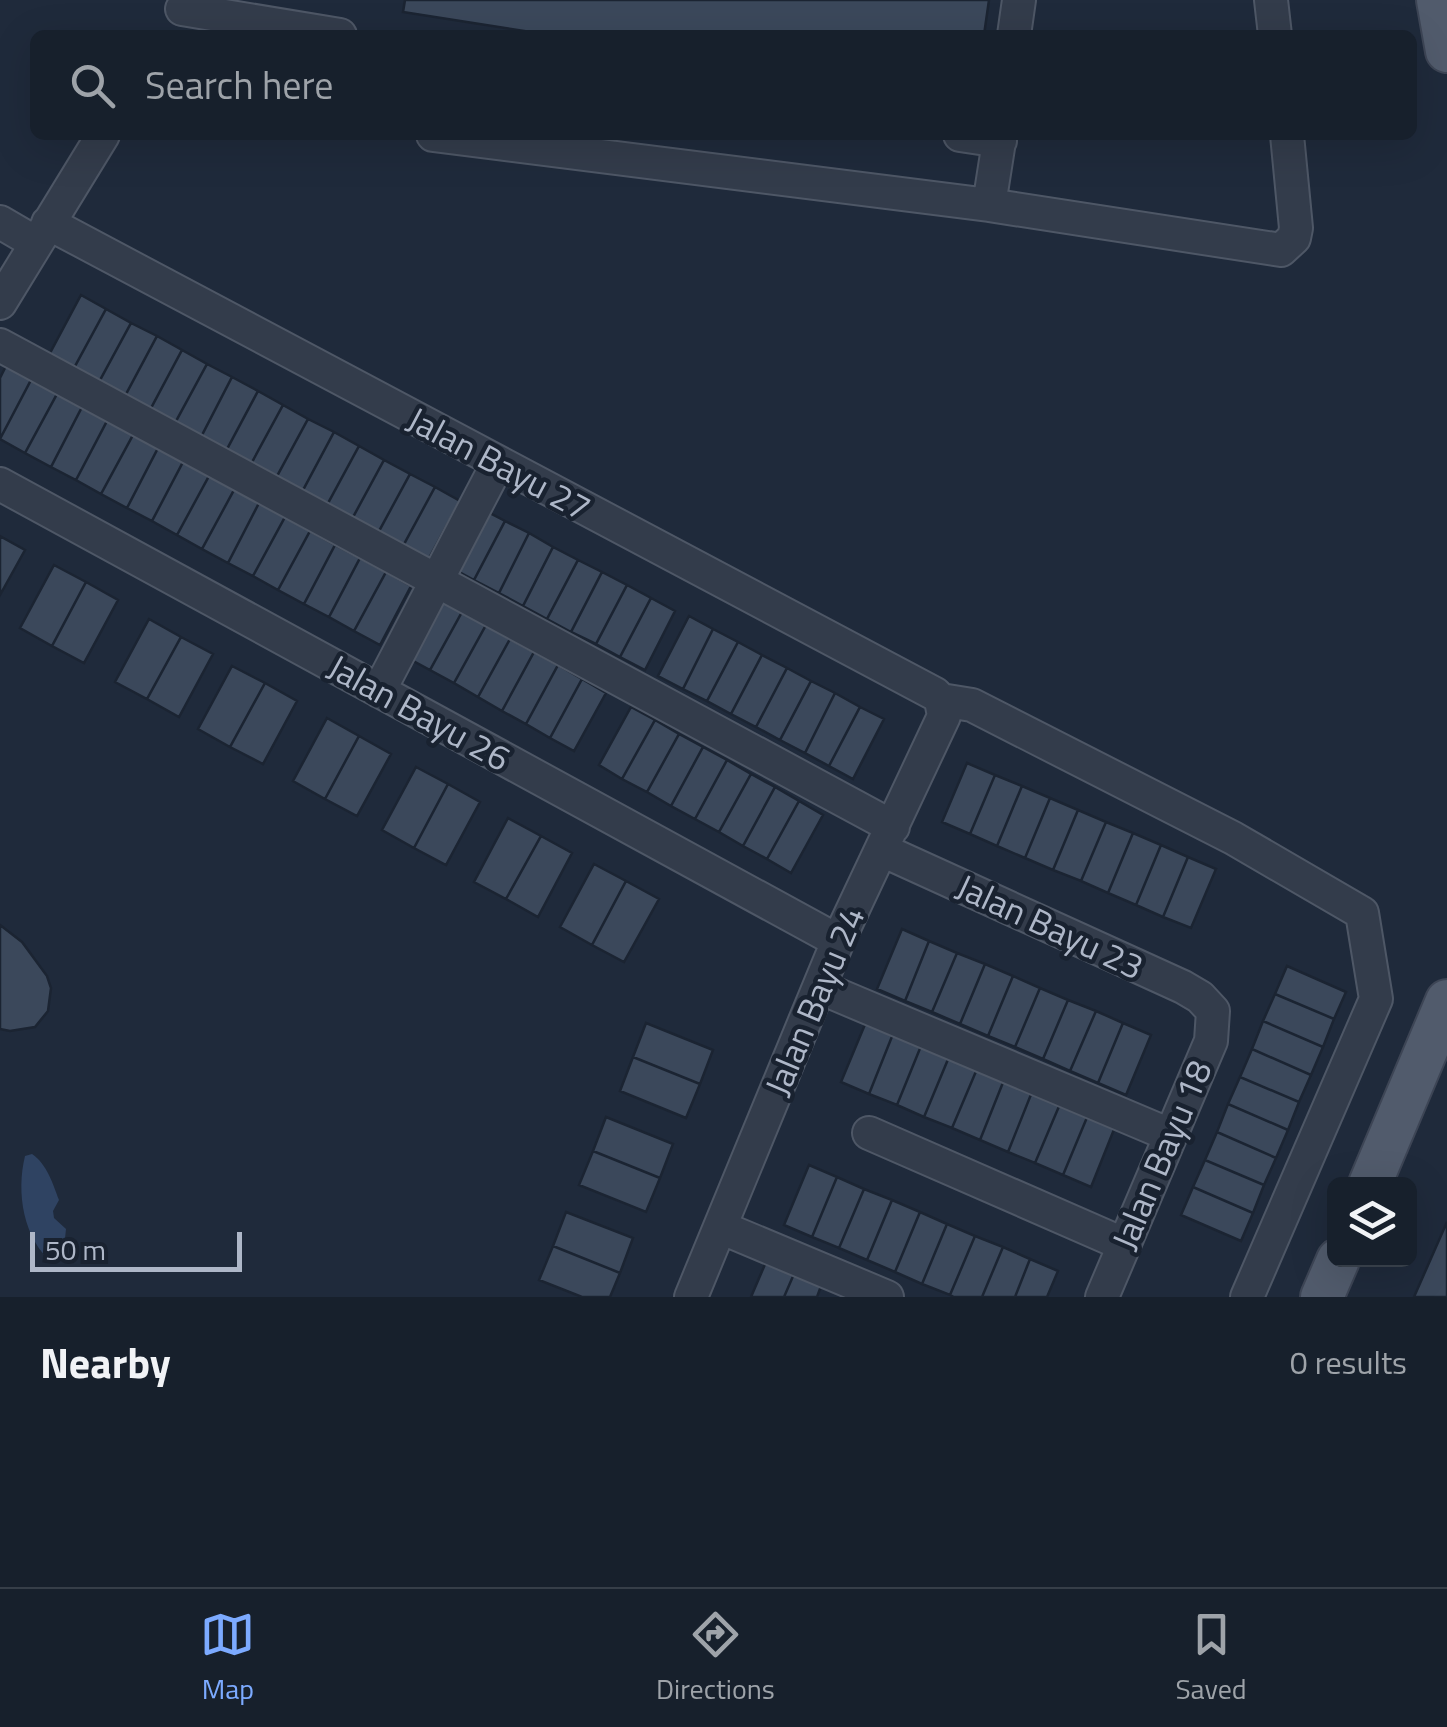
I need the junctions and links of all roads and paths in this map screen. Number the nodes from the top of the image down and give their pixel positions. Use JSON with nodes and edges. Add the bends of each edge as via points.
{"nodes":[{"id":1,"x":1020,"y":0,"type":"edge"},
{"id":2,"x":1270,"y":0,"type":"edge"},
{"id":3,"x":1438,"y":0,"type":"edge"},
{"id":4,"x":178,"y":15,"type":"edge"},
{"id":5,"x":276,"y":30,"type":"edge"},
{"id":6,"x":1015,"y":30,"type":"edge"},
{"id":7,"x":1274,"y":30,"type":"edge"},
{"id":8,"x":1447,"y":51,"type":"edge"},
{"id":9,"x":101,"y":140,"type":"edge"},
{"id":10,"x":472,"y":140,"type":"edge"},
{"id":11,"x":1000,"y":140,"type":"edge"},
{"id":12,"x":1288,"y":140,"type":"edge"},
{"id":13,"x":989,"y":206,"type":"junction"},
{"id":14,"x":0,"y":222,"type":"edge"},
{"id":15,"x":42,"y":233,"type":"junction"},
{"id":16,"x":0,"y":303,"type":"edge"},
{"id":17,"x":0,"y":345,"type":"edge"},
{"id":18,"x":498,"y":463,"type":"junction"},
{"id":19,"x":0,"y":484,"type":"edge"},
{"id":20,"x":436,"y":581,"type":"junction"},
{"id":21,"x":379,"y":691,"type":"junction"},
{"id":22,"x":942,"y":704,"type":"junction"},
{"id":23,"x":888,"y":838,"type":"junction"},
{"id":24,"x":838,"y":941,"type":"junction"},
{"id":25,"x":819,"y":987,"type":"junction"},
{"id":26,"x":1447,"y":1001,"type":"edge"},
{"id":27,"x":1213,"y":1010,"type":"joint"},
{"id":28,"x":869,"y":1133,"type":"dead end"},
{"id":29,"x":1170,"y":1136,"type":"junction"},
{"id":30,"x":1373,"y":1177,"type":"edge"},
{"id":31,"x":720,"y":1227,"type":"junction"},
{"id":32,"x":1123,"y":1244,"type":"junction"},
{"id":33,"x":1335,"y":1267,"type":"edge"},
{"id":34,"x":691,"y":1297,"type":"edge"},
{"id":35,"x":887,"y":1297,"type":"edge"},
{"id":36,"x":1102,"y":1297,"type":"edge"},
{"id":37,"x":1247,"y":1297,"type":"edge"},
{"id":38,"x":1322,"y":1297,"type":"edge"}],
"edges":[{"from":1,"to":6,"type":"street"},
{"from":2,"to":7,"type":"street"},
{"from":3,"to":8,"type":"main road"},
{"from":4,"to":5,"type":"street"},
{"from":9,"to":15,"type":"street"},
{"from":10,"to":13,"type":"street"},
{"from":11,"to":13,"type":"street"},
{"from":12,"to":13,"type":"street","via":[[1294,238],[1281,250]]},
{"from":14,"to":15,"type":"street","name":"Jalan Bayu 27"},
{"from":15,"to":16,"type":"street"},
{"from":15,"to":18,"type":"street","name":"Jalan Bayu 27"},
{"from":17,"to":20,"type":"street","name":"Jalan Bayu 23"},
{"from":18,"to":20,"type":"street"},
{"from":18,"to":22,"type":"street","name":"Jalan Bayu 27","via":[[935,694]]},
{"from":19,"to":21,"type":"street","name":"Jalan Bayu 26"},
{"from":20,"to":21,"type":"street"},
{"from":20,"to":23,"type":"street","name":"Jalan Bayu 23"},
{"from":21,"to":24,"type":"street","name":"Jalan Bayu 26"},
{"from":22,"to":23,"type":"street","name":"Jalan Bayu 24","via":[[944,716]]},
{"from":22,"to":37,"type":"street","name":"Jalan Bayu 27","via":[[972,704],[1233,838],[1362,914],[1376,999]]},
{"from":23,"to":24,"type":"street","name":"Jalan Bayu 24"},
{"from":23,"to":27,"type":"street","name":"Jalan Bayu 23","via":[[1183,988]]},
{"from":24,"to":25,"type":"street","name":"Jalan Bayu 24"},
{"from":25,"to":29,"type":"street"},
{"from":25,"to":31,"type":"street","name":"Jalan Bayu 24"},
{"from":26,"to":30,"type":"main road"},
{"from":27,"to":29,"type":"street","name":"Jalan Bayu 18","via":[[1212,1041]]},
{"from":28,"to":32,"type":"street"},
{"from":29,"to":32,"type":"street","name":"Jalan Bayu 18"},
{"from":31,"to":34,"type":"street","name":"Jalan Bayu 24"},
{"from":31,"to":35,"type":"street"},
{"from":32,"to":36,"type":"street","name":"Jalan Bayu 18"},
{"from":33,"to":38,"type":"main road"}]}
